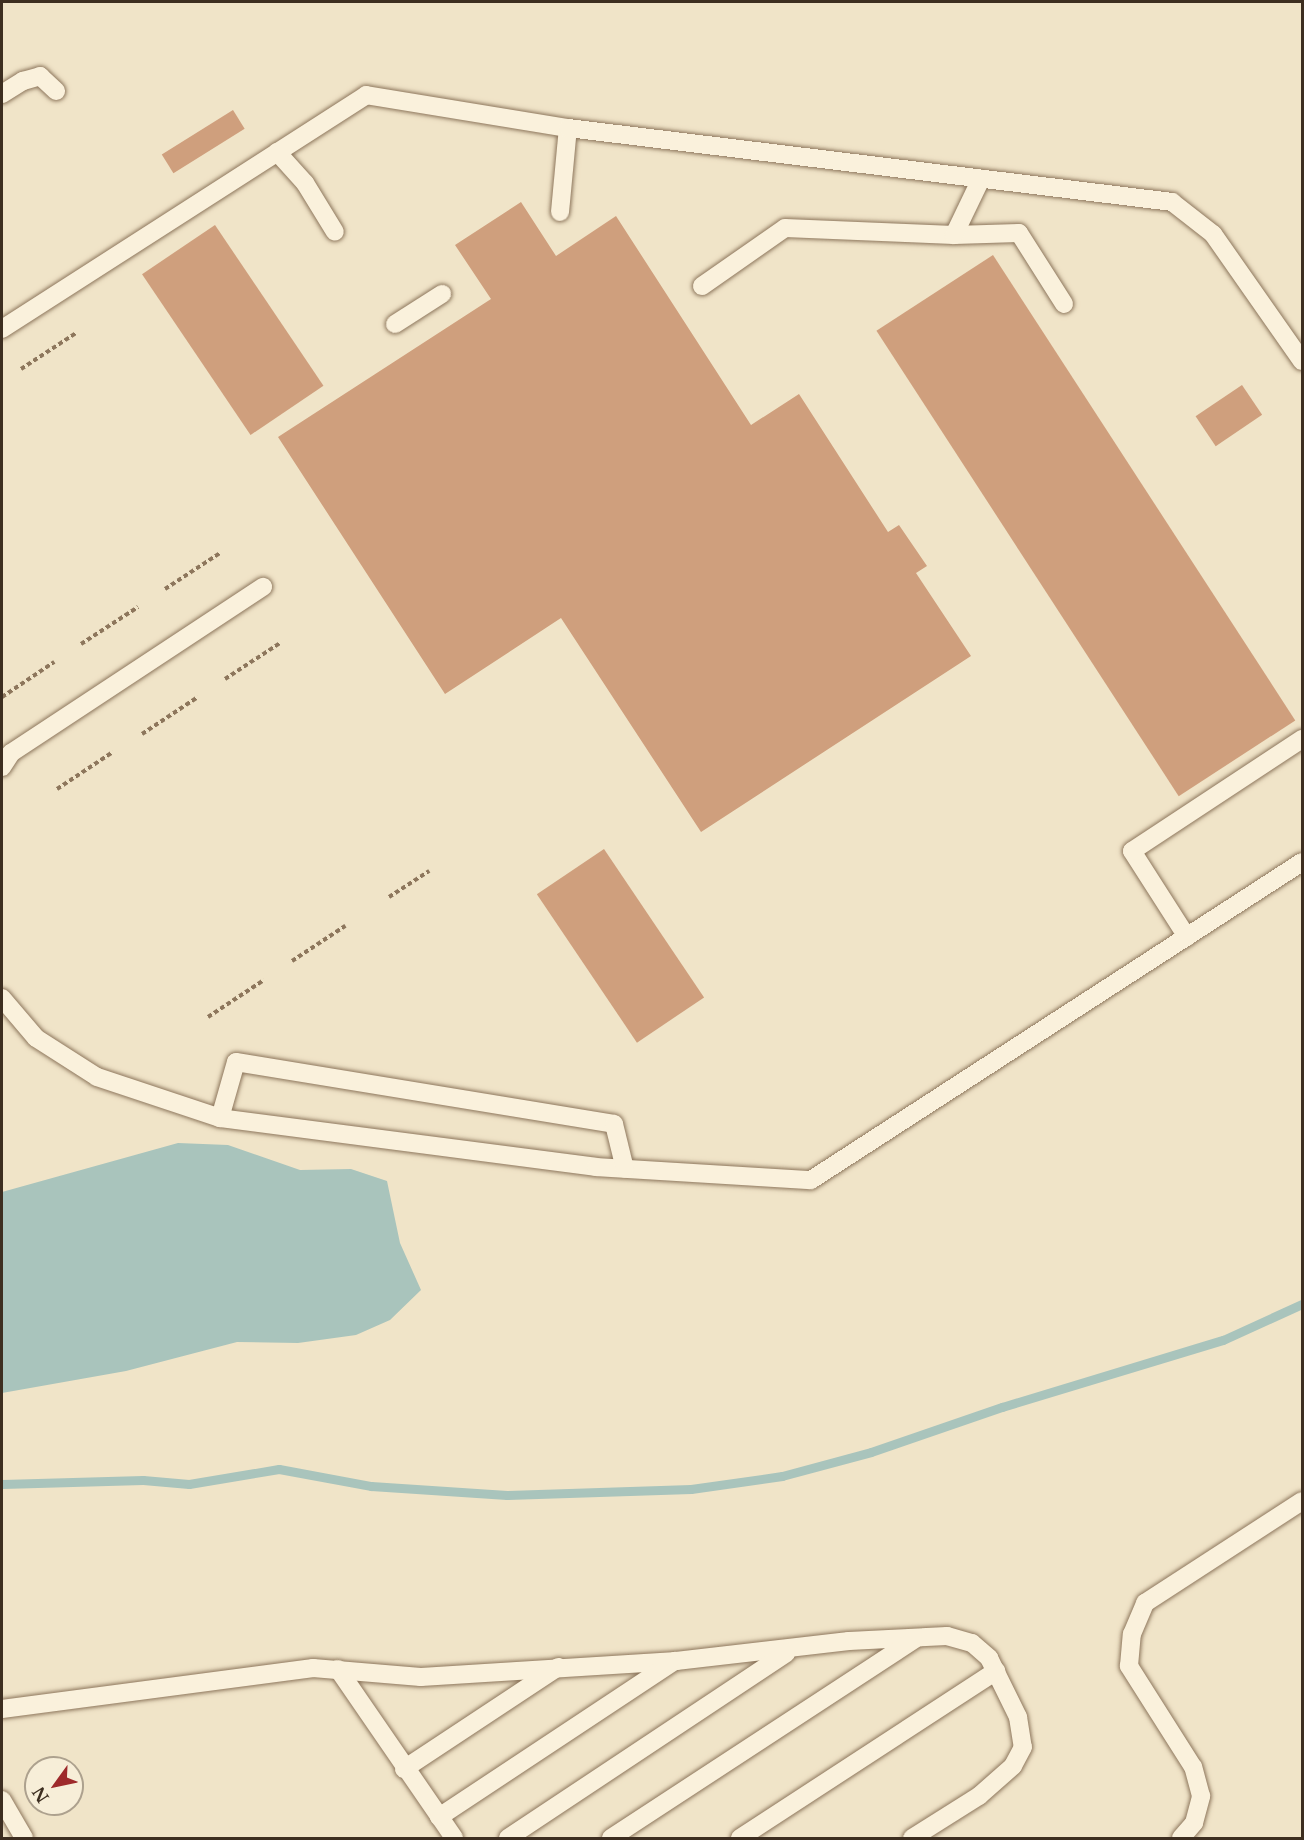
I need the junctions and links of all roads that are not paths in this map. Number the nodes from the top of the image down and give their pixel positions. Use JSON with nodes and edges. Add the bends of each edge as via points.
{"nodes":[{"id":1,"x":56,"y":91,"type":"dead end"},
{"id":2,"x":2,"y":94,"type":"edge"},
{"id":3,"x":568,"y":128,"type":"junction"},
{"id":4,"x":277,"y":152,"type":"junction"},
{"id":5,"x":981,"y":179,"type":"junction"},
{"id":6,"x":560,"y":212,"type":"dead end"},
{"id":7,"x":335,"y":232,"type":"dead end"},
{"id":8,"x":954,"y":235,"type":"junction"},
{"id":9,"x":702,"y":286,"type":"dead end"},
{"id":10,"x":442,"y":294,"type":"dead end"},
{"id":11,"x":1064,"y":304,"type":"dead end"},
{"id":12,"x":395,"y":324,"type":"dead end"},
{"id":13,"x":2,"y":328,"type":"edge"},
{"id":14,"x":1302,"y":361,"type":"edge"},
{"id":15,"x":263,"y":587,"type":"dead end"},
{"id":16,"x":1302,"y":739,"type":"edge"},
{"id":17,"x":5,"y":758,"type":"edge"},
{"id":18,"x":1302,"y":862,"type":"edge"},
{"id":19,"x":1187,"y":937,"type":"junction"},
{"id":20,"x":2,"y":998,"type":"edge"},
{"id":21,"x":220,"y":1118,"type":"junction"},
{"id":22,"x":625,"y":1169,"type":"junction"},
{"id":23,"x":1302,"y":1501,"type":"edge"},
{"id":24,"x":917,"y":1638,"type":"junction"},
{"id":25,"x":789,"y":1651,"type":"junction"},
{"id":26,"x":676,"y":1660,"type":"junction"},
{"id":27,"x":559,"y":1666,"type":"junction"},
{"id":28,"x":338,"y":1669,"type":"junction"},
{"id":29,"x":996,"y":1671,"type":"junction"},
{"id":30,"x":2,"y":1709,"type":"edge"},
{"id":31,"x":404,"y":1769,"type":"junction"},
{"id":32,"x":2,"y":1800,"type":"edge"},
{"id":33,"x":439,"y":1817,"type":"junction"},
{"id":34,"x":24,"y":1839,"type":"edge"},
{"id":35,"x":453,"y":1839,"type":"edge"},
{"id":36,"x":508,"y":1839,"type":"edge"},
{"id":37,"x":611,"y":1839,"type":"edge"},
{"id":38,"x":740,"y":1839,"type":"edge"},
{"id":39,"x":912,"y":1839,"type":"edge"},
{"id":40,"x":1182,"y":1839,"type":"edge"}],
"edges":[{"from":1,"to":2,"type":"lane","via":[[40,76]]},
{"from":3,"to":4,"type":"lane","via":[[366,94]]},
{"from":3,"to":5,"type":"lane"},
{"from":3,"to":6,"type":"lane"},
{"from":4,"to":7,"type":"lane","via":[[305,183]]},
{"from":4,"to":13,"type":"lane"},
{"from":5,"to":8,"type":"lane"},
{"from":5,"to":14,"type":"lane","via":[[1172,202],[1213,234]]},
{"from":8,"to":9,"type":"lane","via":[[785,228]]},
{"from":8,"to":11,"type":"lane","via":[[1019,233]]},
{"from":10,"to":12,"type":"lane"},
{"from":15,"to":17,"type":"lane"},
{"from":16,"to":19,"type":"lane","via":[[1132,851]]},
{"from":18,"to":19,"type":"lane"},
{"from":19,"to":22,"type":"lane","via":[[811,1180]]},
{"from":20,"to":21,"type":"lane","via":[[36,1038],[97,1077]]},
{"from":21,"to":22,"type":"lane"},
{"from":21,"to":22,"type":"lane","via":[[236,1062],[614,1124]]},
{"from":23,"to":40,"type":"lane","via":[[1145,1603],[1132,1634],[1129,1666],[1193,1767],[1201,1796],[1194,1823]]},
{"from":24,"to":25,"type":"lane","via":[[849,1641]]},
{"from":24,"to":29,"type":"lane","via":[[947,1636],[972,1643]]},
{"from":24,"to":37,"type":"lane"},
{"from":25,"to":26,"type":"lane"},
{"from":25,"to":36,"type":"lane"},
{"from":26,"to":27,"type":"lane"},
{"from":26,"to":33,"type":"lane"},
{"from":27,"to":28,"type":"lane","via":[[421,1677]]},
{"from":27,"to":31,"type":"lane"},
{"from":28,"to":30,"type":"lane","via":[[313,1668]]},
{"from":28,"to":31,"type":"lane"},
{"from":29,"to":38,"type":"lane"},
{"from":29,"to":39,"type":"lane","via":[[1018,1717],[1023,1747],[1014,1766],[979,1796]]},
{"from":31,"to":33,"type":"lane"},
{"from":32,"to":34,"type":"lane"},
{"from":33,"to":35,"type":"lane"}]}
